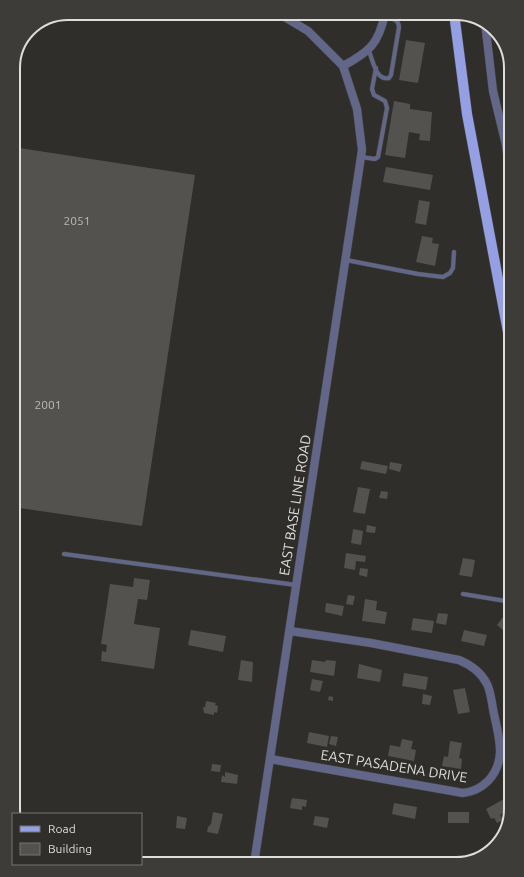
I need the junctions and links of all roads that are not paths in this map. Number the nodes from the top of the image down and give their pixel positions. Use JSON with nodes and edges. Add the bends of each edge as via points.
{"nodes":[{"id":1,"x":290,"y":20,"type":"edge"},
{"id":2,"x":383,"y":20,"type":"edge"},
{"id":3,"x":395,"y":20,"type":"edge"},
{"id":4,"x":455,"y":20,"type":"edge"},
{"id":5,"x":486,"y":31,"type":"edge"},
{"id":6,"x":369,"y":51,"type":"junction"},
{"id":7,"x":343,"y":66,"type":"junction"},
{"id":8,"x":376,"y":68,"type":"junction"},
{"id":9,"x":504,"y":137,"type":"edge"},
{"id":10,"x":362,"y":154,"type":"junction"},
{"id":11,"x":454,"y":252,"type":"dead end"},
{"id":12,"x":346,"y":260,"type":"junction"},
{"id":13,"x":504,"y":311,"type":"edge"},
{"id":14,"x":64,"y":554,"type":"dead end"},
{"id":15,"x":296,"y":585,"type":"junction"},
{"id":16,"x":463,"y":594,"type":"dead end"},
{"id":17,"x":504,"y":601,"type":"edge"},
{"id":18,"x":290,"y":631,"type":"junction"},
{"id":19,"x":270,"y":759,"type":"junction"},
{"id":20,"x":255,"y":857,"type":"edge"}],
"edges":[{"from":1,"to":7,"type":"street","via":[[308,31]]},
{"from":2,"to":6,"type":"street"},
{"from":3,"to":8,"type":"lane","via":[[399,27],[391,77],[381,77]]},
{"from":4,"to":13,"type":"main road","via":[[467,114]]},
{"from":5,"to":9,"type":"street","via":[[492,91]]},
{"from":6,"to":7,"type":"street"},
{"from":6,"to":8,"type":"lane"},
{"from":7,"to":10,"type":"street","name":"EAST BASE LINE ROAD","via":[[357,110]]},
{"from":8,"to":10,"type":"lane","via":[[372,89],[374,95],[385,101],[387,108],[378,157],[375,159]]},
{"from":10,"to":12,"type":"street","name":"EAST BASE LINE ROAD"},
{"from":11,"to":12,"type":"lane","via":[[453,268],[443,277]]},
{"from":12,"to":15,"type":"street","name":"EAST BASE LINE ROAD"},
{"from":14,"to":15,"type":"lane"},
{"from":15,"to":18,"type":"street","name":"EAST BASE LINE ROAD"},
{"from":16,"to":17,"type":"lane"},
{"from":18,"to":19,"type":"street","name":"EAST BASE LINE ROAD"},
{"from":18,"to":19,"type":"street","name":"EAST PASADENA DRIVE","via":[[371,643],[459,660],[470,665],[488,684],[500,745],[500,761],[484,785],[474,791],[463,792]]},
{"from":19,"to":20,"type":"street","name":"EAST BASE LINE ROAD"}]}
